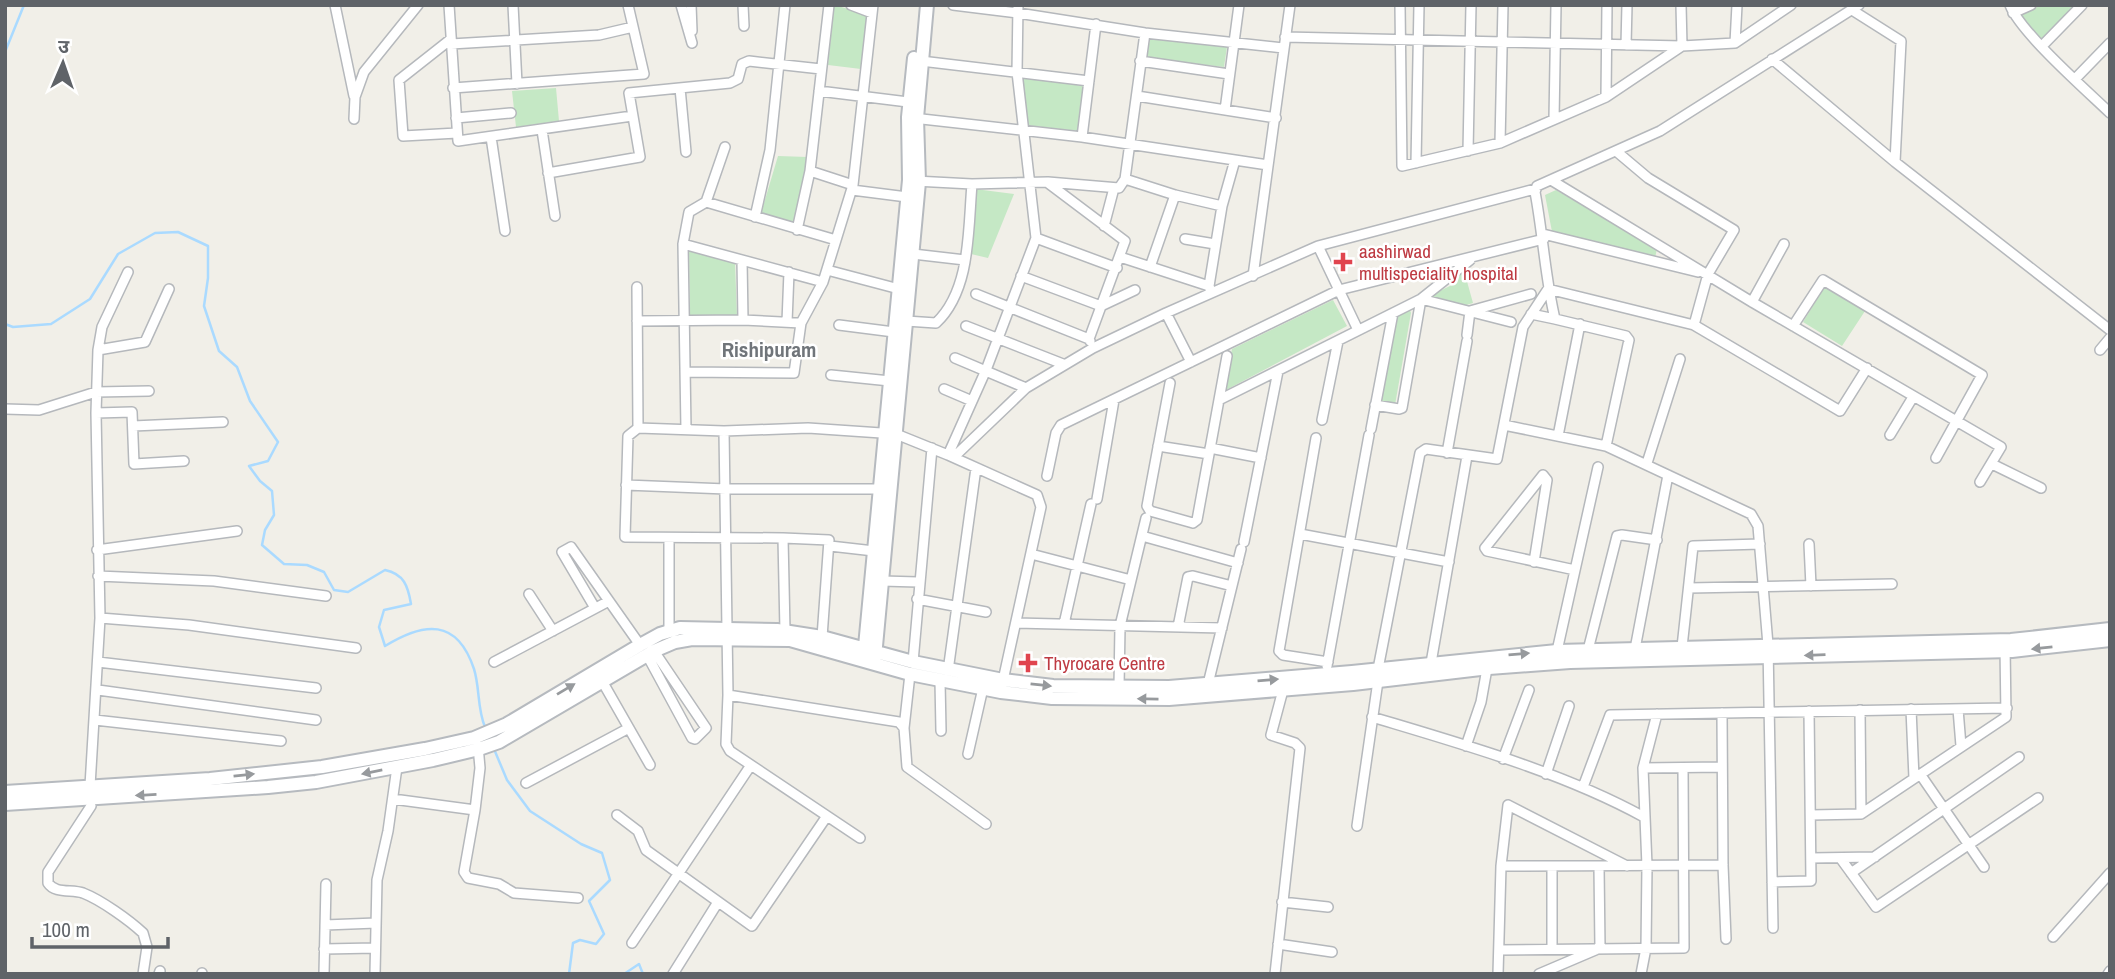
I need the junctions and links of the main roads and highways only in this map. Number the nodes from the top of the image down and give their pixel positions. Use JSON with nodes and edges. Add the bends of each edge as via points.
{"nodes":[{"id":1,"x":920,"y":5,"type":"edge"},
{"id":2,"x":927,"y":5,"type":"edge"},
{"id":3,"x":912,"y":118,"type":"junction"},
{"id":4,"x":914,"y":181,"type":"junction"},
{"id":5,"x":890,"y":434,"type":"junction"},
{"id":6,"x":2110,"y":629,"type":"edge"},
{"id":7,"x":726,"y":634,"type":"junction"},
{"id":8,"x":2110,"y":640,"type":"edge"},
{"id":9,"x":2005,"y":645,"type":"junction"},
{"id":10,"x":647,"y":650,"type":"junction"},
{"id":11,"x":1768,"y":651,"type":"junction"},
{"id":12,"x":869,"y":656,"type":"junction"},
{"id":13,"x":1488,"y":663,"type":"junction"},
{"id":14,"x":1378,"y":675,"type":"junction"},
{"id":15,"x":944,"y":676,"type":"junction"},
{"id":16,"x":1002,"y":686,"type":"junction"},
{"id":17,"x":510,"y":729,"type":"junction"},
{"id":18,"x":481,"y":742,"type":"junction"},
{"id":19,"x":5,"y":792,"type":"edge"},
{"id":20,"x":5,"y":804,"type":"edge"}],
"edges":[{"from":1,"to":3,"type":"main road","via":[[908,102]]},
{"from":2,"to":3,"type":"main road"},
{"from":3,"to":4,"type":"main road"},
{"from":4,"to":5,"type":"main road","via":[[913,254]]},
{"from":4,"to":5,"type":"main road","via":[[907,197],[894,332]]},
{"from":5,"to":12,"type":"main road","via":[[874,551]]},
{"from":5,"to":12,"type":"main road","via":[[882,581]]},
{"from":6,"to":9,"type":"main road"},
{"from":7,"to":10,"type":"main road"},
{"from":7,"to":10,"type":"main road","via":[[691,627],[668,631]]},
{"from":7,"to":12,"type":"main road","via":[[790,640]]},
{"from":7,"to":12,"type":"main road","via":[[785,631],[822,637]]},
{"from":8,"to":9,"type":"main road","one_way":true},
{"from":9,"to":11,"type":"main road"},
{"from":17,"to":10,"type":"main road","one_way":true},
{"from":10,"to":17,"type":"main road","via":[[602,681]]},
{"from":11,"to":13,"type":"main road"},
{"from":13,"to":11,"type":"main road","one_way":true,"via":[[1557,651],[1682,647]]},
{"from":12,"to":15,"type":"main road"},
{"from":13,"to":14,"type":"main road"},
{"from":13,"to":14,"type":"main road","via":[[1431,663]]},
{"from":16,"to":14,"type":"main road","one_way":true,"via":[[1169,687],[1327,668]]},
{"from":14,"to":16,"type":"main road","one_way":true,"via":[[1283,690],[1169,699],[1052,698]]},
{"from":15,"to":16,"type":"main road"},
{"from":15,"to":16,"type":"main road","via":[[983,688]]},
{"from":17,"to":18,"type":"main road"},
{"from":19,"to":18,"type":"main road","one_way":true,"via":[[210,779],[346,764]]},
{"from":18,"to":20,"type":"main road","one_way":true,"via":[[397,767],[316,782]]}]}
